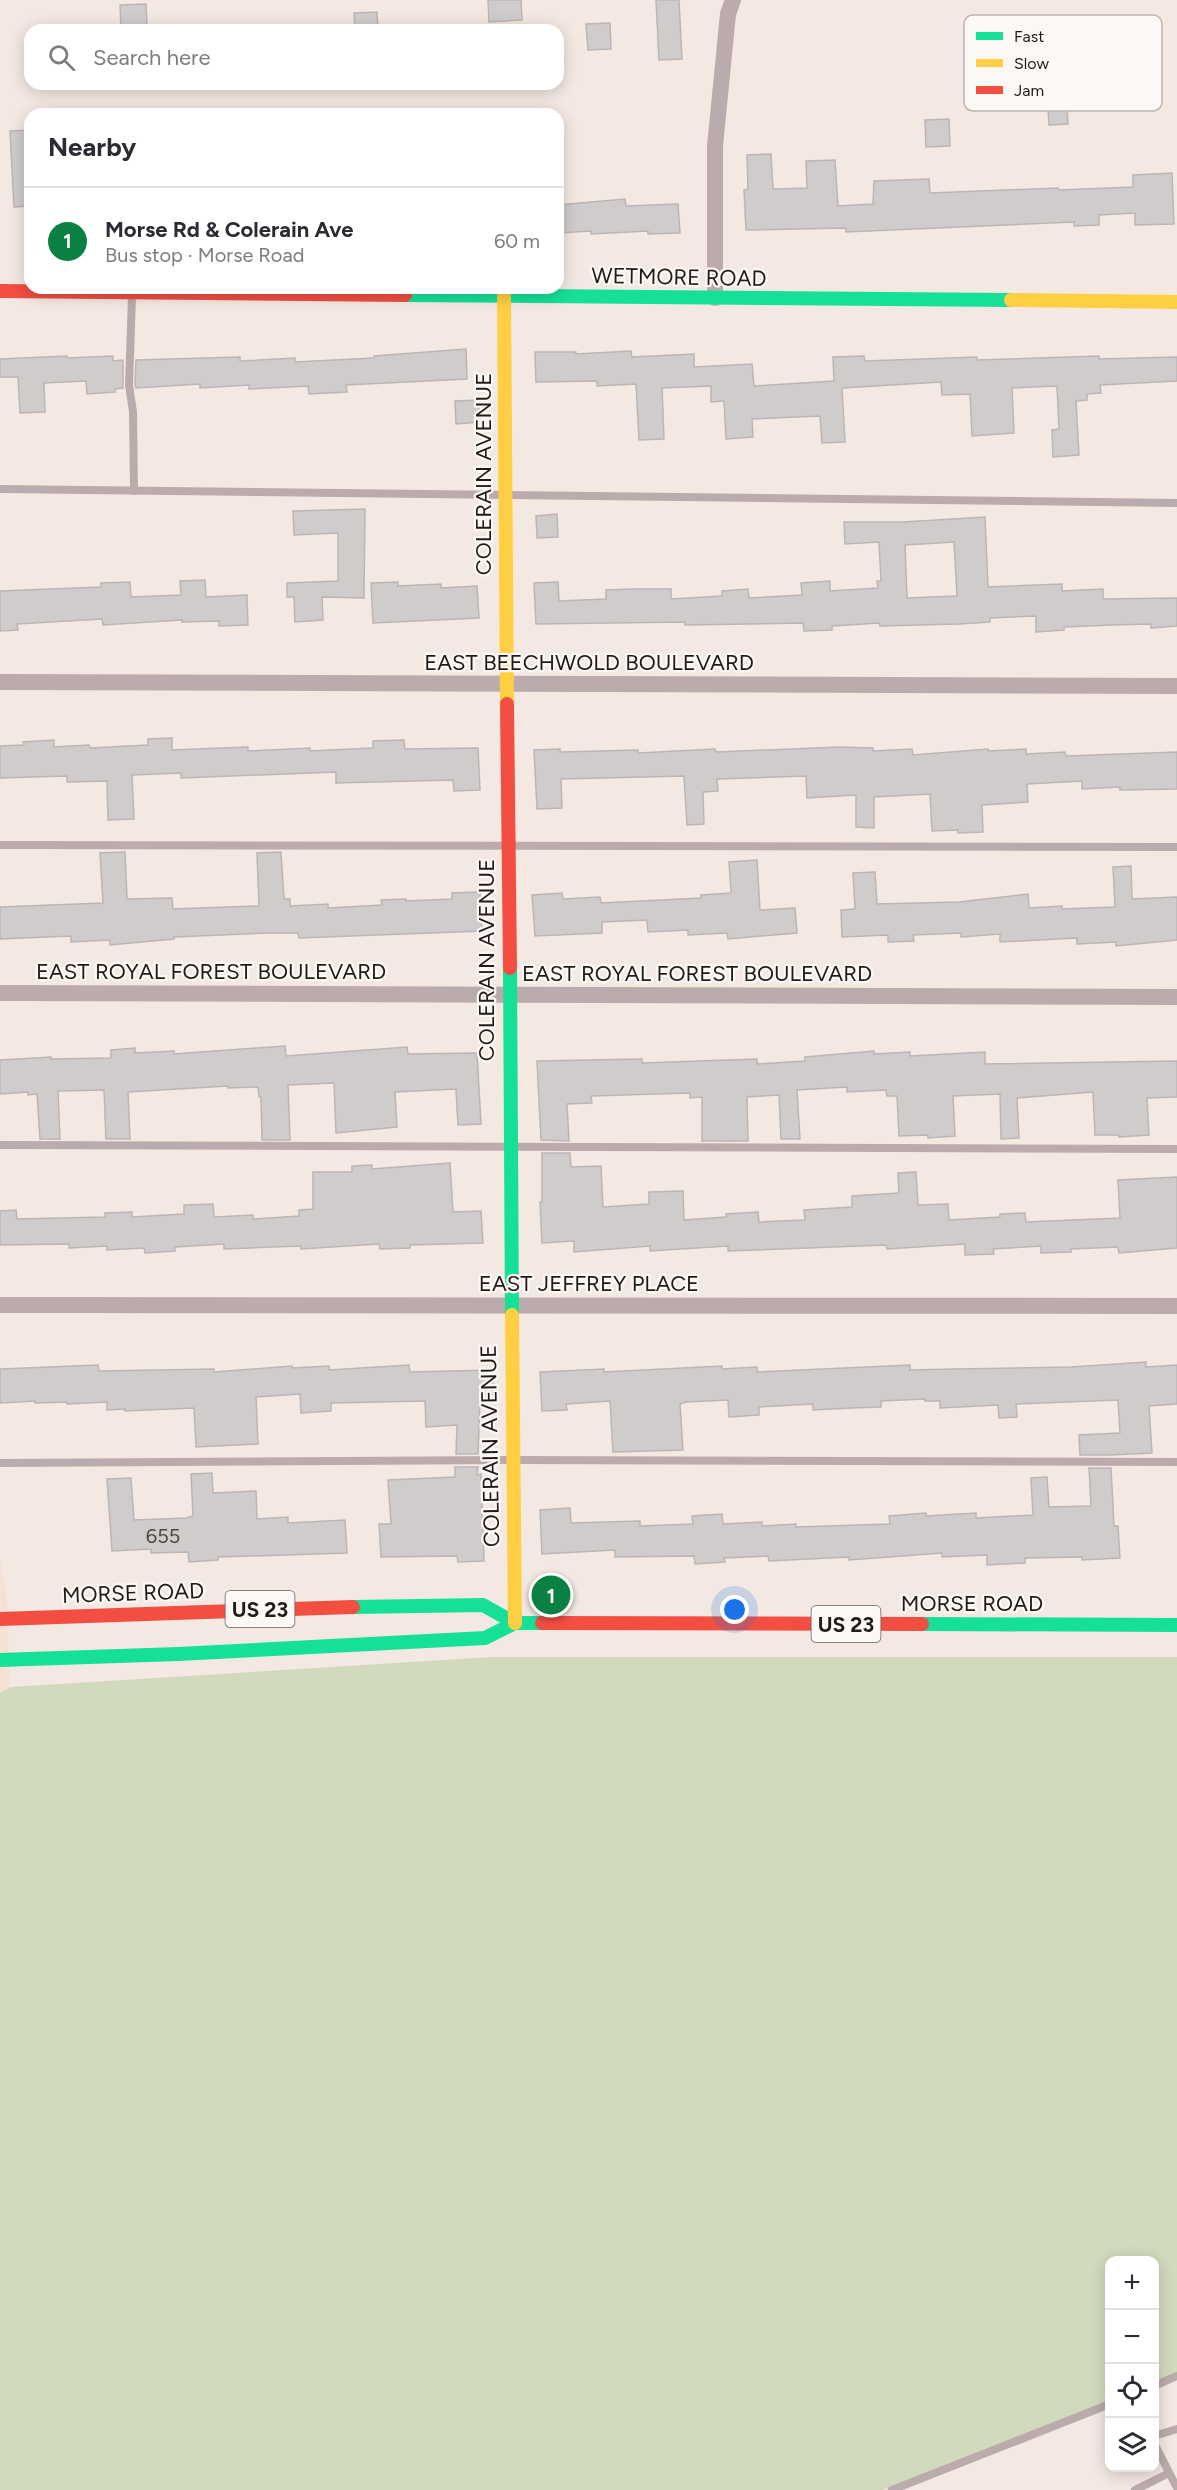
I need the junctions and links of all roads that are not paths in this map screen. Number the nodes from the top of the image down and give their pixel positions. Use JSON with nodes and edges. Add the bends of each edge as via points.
{"nodes":[{"id":1,"x":733,"y":0,"type":"edge"},
{"id":2,"x":0,"y":291,"type":"edge"},
{"id":3,"x":24,"y":291,"type":"edge"},
{"id":4,"x":132,"y":294,"type":"edge"},
{"id":5,"x":318,"y":294,"type":"edge"},
{"id":6,"x":504,"y":296,"type":"junction"},
{"id":7,"x":715,"y":298,"type":"junction"},
{"id":8,"x":1177,"y":302,"type":"edge"},
{"id":9,"x":0,"y":489,"type":"edge"},
{"id":10,"x":134,"y":491,"type":"junction"},
{"id":11,"x":505,"y":495,"type":"junction"},
{"id":12,"x":1177,"y":503,"type":"edge"},
{"id":13,"x":0,"y":682,"type":"edge"},
{"id":14,"x":506,"y":684,"type":"junction"},
{"id":15,"x":1177,"y":686,"type":"edge"},
{"id":16,"x":0,"y":845,"type":"edge"},
{"id":17,"x":508,"y":846,"type":"junction"},
{"id":18,"x":1177,"y":847,"type":"edge"},
{"id":19,"x":0,"y":993,"type":"edge"},
{"id":20,"x":509,"y":995,"type":"junction"},
{"id":21,"x":1177,"y":997,"type":"edge"},
{"id":22,"x":0,"y":1145,"type":"edge"},
{"id":23,"x":510,"y":1147,"type":"junction"},
{"id":24,"x":1177,"y":1149,"type":"edge"},
{"id":25,"x":0,"y":1305,"type":"edge"},
{"id":26,"x":511,"y":1305,"type":"junction"},
{"id":27,"x":1177,"y":1306,"type":"edge"},
{"id":28,"x":512,"y":1460,"type":"junction"},
{"id":29,"x":0,"y":1462,"type":"edge"},
{"id":30,"x":1177,"y":1462,"type":"edge"},
{"id":31,"x":0,"y":1619,"type":"edge"},
{"id":32,"x":515,"y":1623,"type":"junction"},
{"id":33,"x":1177,"y":1625,"type":"edge"},
{"id":34,"x":0,"y":1660,"type":"edge"},
{"id":35,"x":1177,"y":2376,"type":"edge"},
{"id":36,"x":1159,"y":2384,"type":"edge"},
{"id":37,"x":1105,"y":2406,"type":"edge"},
{"id":38,"x":1177,"y":2429,"type":"edge"},
{"id":39,"x":1159,"y":2435,"type":"edge"},
{"id":40,"x":1159,"y":2452,"type":"edge"},
{"id":41,"x":1169,"y":2473,"type":"junction"},
{"id":42,"x":1177,"y":2488,"type":"edge"},
{"id":43,"x":892,"y":2490,"type":"edge"},
{"id":44,"x":1135,"y":2490,"type":"edge"}],
"edges":[{"from":1,"to":7,"type":"street","via":[[728,14],[715,146]]},
{"from":2,"to":3,"type":"street","name":"WETMORE ROAD"},
{"from":4,"to":10,"type":"lane","via":[[129,385]]},
{"from":5,"to":6,"type":"street","name":"WETMORE ROAD"},
{"from":6,"to":7,"type":"street","name":"WETMORE ROAD"},
{"from":6,"to":11,"type":"street","name":"COLERAIN AVENUE"},
{"from":7,"to":8,"type":"street","name":"WETMORE ROAD"},
{"from":9,"to":10,"type":"lane"},
{"from":10,"to":11,"type":"lane"},
{"from":11,"to":12,"type":"lane"},
{"from":11,"to":14,"type":"street","name":"COLERAIN AVENUE"},
{"from":13,"to":14,"type":"street","name":"EAST BEECHWOLD BOULEVARD"},
{"from":14,"to":15,"type":"street","name":"EAST BEECHWOLD BOULEVARD"},
{"from":14,"to":17,"type":"street","name":"COLERAIN AVENUE"},
{"from":16,"to":17,"type":"lane"},
{"from":17,"to":18,"type":"lane"},
{"from":17,"to":20,"type":"street","name":"COLERAIN AVENUE"},
{"from":19,"to":20,"type":"street","name":"EAST ROYAL FOREST BOULEVARD"},
{"from":20,"to":21,"type":"street","name":"EAST ROYAL FOREST BOULEVARD"},
{"from":20,"to":23,"type":"street","name":"COLERAIN AVENUE"},
{"from":22,"to":23,"type":"lane"},
{"from":23,"to":24,"type":"lane"},
{"from":23,"to":26,"type":"street","name":"COLERAIN AVENUE"},
{"from":25,"to":26,"type":"street","name":"EAST JEFFREY PLACE"},
{"from":26,"to":27,"type":"street","name":"EAST JEFFREY PLACE"},
{"from":26,"to":28,"type":"street","name":"COLERAIN AVENUE"},
{"from":28,"to":29,"type":"lane"},
{"from":28,"to":30,"type":"lane"},
{"from":28,"to":32,"type":"street","name":"COLERAIN AVENUE"},
{"from":31,"to":32,"type":"street","name":"MORSE ROAD","number":"US 23","via":[[483,1605]]},
{"from":32,"to":33,"type":"street","name":"MORSE ROAD","number":"US 23"},
{"from":32,"to":34,"type":"street","name":"MORSE ROAD","number":"US 23","via":[[485,1638]]},
{"from":35,"to":36,"type":"lane"},
{"from":37,"to":43,"type":"lane"},
{"from":38,"to":39,"type":"lane"},
{"from":40,"to":41,"type":"lane"},
{"from":41,"to":42,"type":"lane"},
{"from":41,"to":44,"type":"lane"}]}
